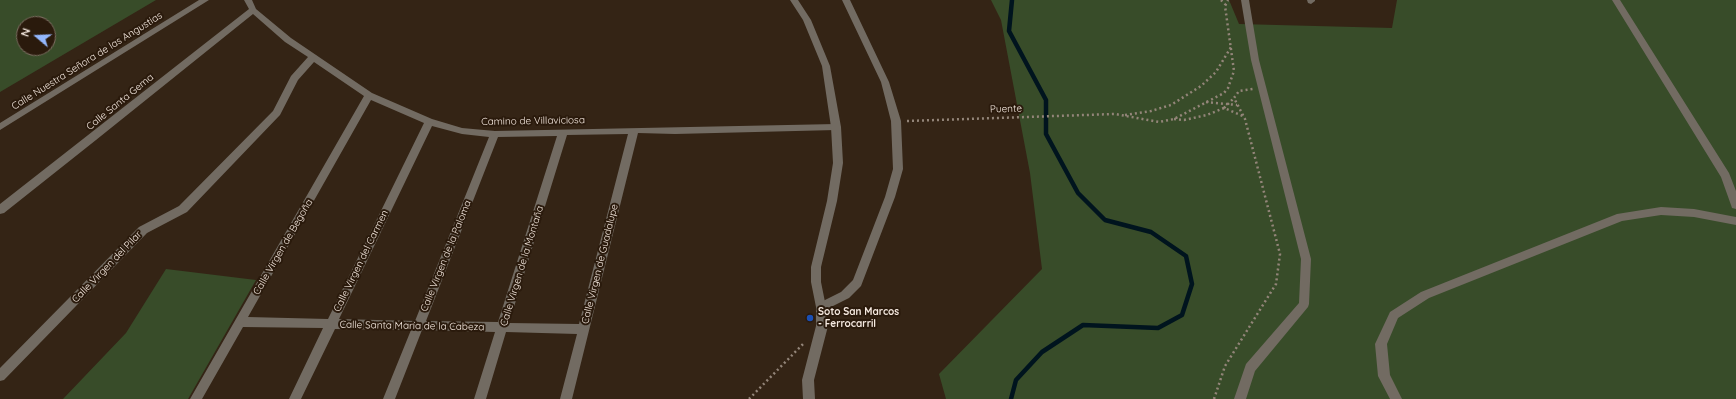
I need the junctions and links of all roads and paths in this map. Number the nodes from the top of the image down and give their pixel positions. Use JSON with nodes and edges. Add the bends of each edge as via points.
{"nodes":[{"id":1,"x":205,"y":0,"type":"edge"},
{"id":2,"x":248,"y":0,"type":"edge"},
{"id":3,"x":794,"y":0,"type":"edge"},
{"id":4,"x":846,"y":0,"type":"edge"},
{"id":5,"x":1221,"y":0,"type":"edge"},
{"id":6,"x":1228,"y":0,"type":"edge"},
{"id":7,"x":1245,"y":0,"type":"edge"},
{"id":8,"x":1616,"y":0,"type":"edge"},
{"id":9,"x":1226,"y":5,"type":"junction"},
{"id":10,"x":252,"y":10,"type":"junction"},
{"id":11,"x":1231,"y":46,"type":"junction"},
{"id":12,"x":312,"y":58,"type":"junction"},
{"id":13,"x":1262,"y":88,"type":"junction"},
{"id":14,"x":369,"y":95,"type":"junction"},
{"id":15,"x":1234,"y":98,"type":"junction"},
{"id":16,"x":1205,"y":102,"type":"junction"},
{"id":17,"x":1227,"y":104,"type":"junction"},
{"id":18,"x":1238,"y":105,"type":"junction"},
{"id":19,"x":1224,"y":108,"type":"junction"},
{"id":20,"x":1122,"y":115,"type":"junction"},
{"id":21,"x":1243,"y":116,"type":"junction"},
{"id":22,"x":1174,"y":119,"type":"junction"},
{"id":23,"x":906,"y":121,"type":"dead end"},
{"id":24,"x":429,"y":122,"type":"junction"},
{"id":25,"x":836,"y":127,"type":"junction"},
{"id":26,"x":0,"y":128,"type":"edge"},
{"id":27,"x":634,"y":130,"type":"junction"},
{"id":28,"x":563,"y":132,"type":"junction"},
{"id":29,"x":495,"y":134,"type":"junction"},
{"id":30,"x":1736,"y":205,"type":"edge"},
{"id":31,"x":0,"y":210,"type":"edge"},
{"id":32,"x":1736,"y":221,"type":"edge"},
{"id":33,"x":821,"y":307,"type":"junction"},
{"id":34,"x":241,"y":322,"type":"junction"},
{"id":35,"x":330,"y":325,"type":"junction"},
{"id":36,"x":419,"y":325,"type":"junction"},
{"id":37,"x":502,"y":328,"type":"junction"},
{"id":38,"x":584,"y":329,"type":"junction"},
{"id":39,"x":807,"y":340,"type":"dead end"},
{"id":40,"x":0,"y":376,"type":"edge"},
{"id":41,"x":196,"y":399,"type":"edge"},
{"id":42,"x":294,"y":399,"type":"edge"},
{"id":43,"x":389,"y":399,"type":"edge"},
{"id":44,"x":480,"y":399,"type":"edge"},
{"id":45,"x":566,"y":399,"type":"edge"},
{"id":46,"x":749,"y":399,"type":"edge"},
{"id":47,"x":809,"y":399,"type":"edge"},
{"id":48,"x":1214,"y":399,"type":"edge"},
{"id":49,"x":1240,"y":399,"type":"edge"},
{"id":50,"x":1396,"y":399,"type":"edge"}],
"edges":[{"from":1,"to":26,"type":"street","name":"Calle Nuestra Señora de las Angustias"},
{"from":2,"to":10,"type":"street","name":"Camino de Villaviciosa"},
{"from":3,"to":25,"type":"street","via":[[807,20],[826,66]]},
{"from":4,"to":33,"type":"street","via":[[885,82],[896,121],[898,170],[857,283],[845,296]]},
{"from":5,"to":9,"type":"path"},
{"from":6,"to":9,"type":"path"},
{"from":7,"to":13,"type":"street"},
{"from":8,"to":30,"type":"street","via":[[1726,176]]},
{"from":9,"to":11,"type":"path"},
{"from":10,"to":12,"type":"street","name":"Camino de Villaviciosa"},
{"from":10,"to":31,"type":"street","name":"Calle Santa Gema"},
{"from":11,"to":16,"type":"path","via":[[1234,71],[1228,88],[1224,93]]},
{"from":11,"to":20,"type":"path","via":[[1216,72],[1183,98],[1151,111]]},
{"from":12,"to":14,"type":"street","name":"Camino de Villaviciosa"},
{"from":12,"to":40,"type":"street","name":"Calle Virgen del Pilar","via":[[294,78],[277,113],[189,204],[142,230]]},
{"from":13,"to":15,"type":"path","via":[[1244,89]]},
{"from":13,"to":49,"type":"street","via":[[1306,259],[1304,304],[1250,368]]},
{"from":14,"to":24,"type":"street","name":"Camino de Villaviciosa"},
{"from":14,"to":34,"type":"street","name":"Calle Virgen de Begoña"},
{"from":15,"to":17,"type":"path"},
{"from":15,"to":18,"type":"path"},
{"from":16,"to":17,"type":"path"},
{"from":16,"to":22,"type":"path"},
{"from":17,"to":18,"type":"path"},
{"from":17,"to":19,"type":"path"},
{"from":18,"to":21,"type":"path"},
{"from":19,"to":21,"type":"path"},
{"from":19,"to":22,"type":"path","via":[[1207,116]]},
{"from":20,"to":22,"type":"path","via":[[1159,122]]},
{"from":20,"to":23,"type":"path","name":"Puente"},
{"from":21,"to":48,"type":"path","via":[[1280,254],[1276,284],[1225,366]]},
{"from":24,"to":29,"type":"street","name":"Camino de Villaviciosa","via":[[462,131]]},
{"from":24,"to":35,"type":"street","name":"Calle Virgen del Carmen"},
{"from":25,"to":27,"type":"street","name":"Camino de Villaviciosa"},
{"from":25,"to":33,"type":"street","via":[[838,163],[832,201],[816,266]]},
{"from":27,"to":28,"type":"street","name":"Camino de Villaviciosa"},
{"from":27,"to":38,"type":"street","name":"Calle Virgen de Guadalupe"},
{"from":28,"to":29,"type":"street","name":"Camino de Villaviciosa"},
{"from":28,"to":37,"type":"street","name":"Calle Virgen de la Montaña"},
{"from":29,"to":36,"type":"street","name":"Calle Virgen de la Paloma"},
{"from":32,"to":50,"type":"street","via":[[1694,213],[1660,212],[1621,217],[1424,295],[1394,315],[1381,344],[1384,376]]},
{"from":33,"to":47,"type":"street","via":[[821,331],[808,380]]},
{"from":34,"to":35,"type":"street","name":"Calle Santa María de la Cabeza"},
{"from":34,"to":41,"type":"street","name":"Calle Virgen de Begoña"},
{"from":35,"to":36,"type":"street","name":"Calle Santa María de la Cabeza"},
{"from":35,"to":42,"type":"street","name":"Calle Virgen del Carmen"},
{"from":36,"to":37,"type":"street","name":"Calle Santa María de la Cabeza"},
{"from":36,"to":43,"type":"street","name":"Calle Virgen de la Paloma"},
{"from":37,"to":38,"type":"street","name":"Calle Santa María de la Cabeza"},
{"from":37,"to":44,"type":"street","name":"Calle Virgen de la Montaña"},
{"from":38,"to":45,"type":"street","name":"Calle Virgen de Guadalupe"},
{"from":39,"to":46,"type":"path"}]}
